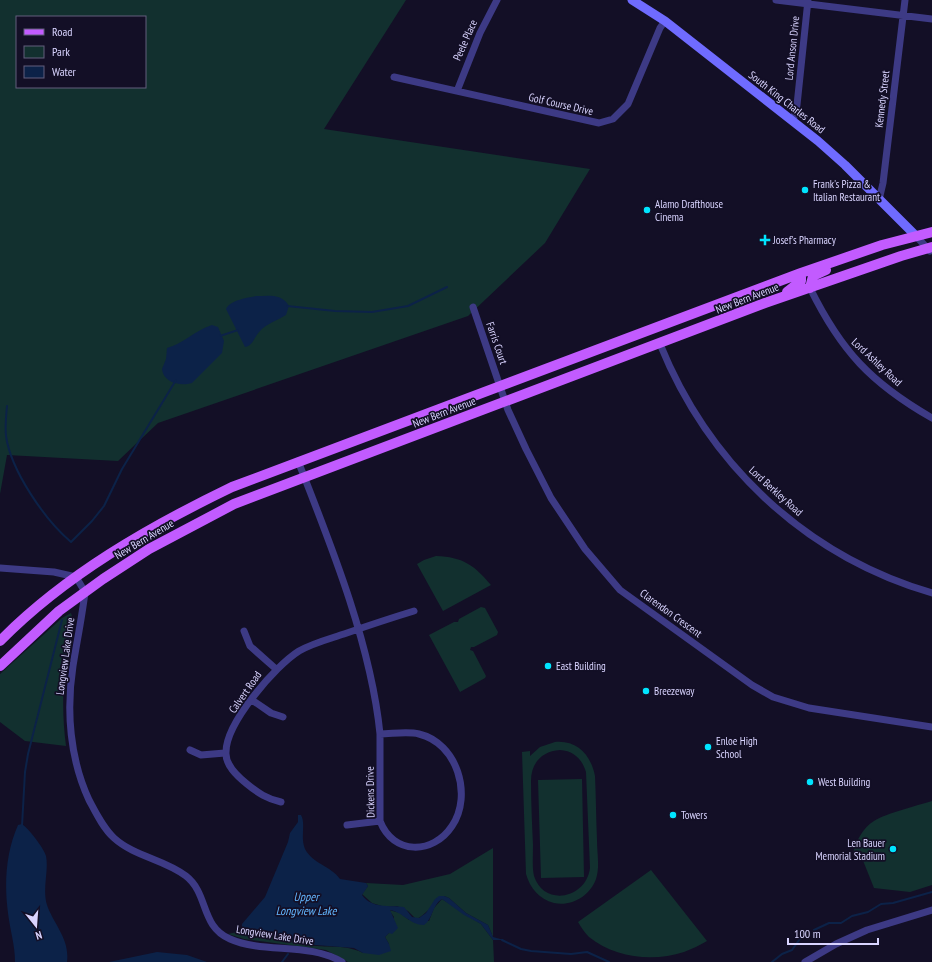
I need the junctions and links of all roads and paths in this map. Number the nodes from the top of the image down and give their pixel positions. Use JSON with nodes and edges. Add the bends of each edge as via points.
{"nodes":[{"id":1,"x":497,"y":0,"type":"edge"},
{"id":2,"x":632,"y":0,"type":"edge"},
{"id":3,"x":776,"y":0,"type":"edge"},
{"id":4,"x":905,"y":0,"type":"edge"},
{"id":5,"x":808,"y":2,"type":"edge"},
{"id":6,"x":903,"y":16,"type":"junction"},
{"id":7,"x":932,"y":19,"type":"edge"},
{"id":8,"x":665,"y":21,"type":"junction"},
{"id":9,"x":394,"y":77,"type":"dead end"},
{"id":10,"x":457,"y":91,"type":"junction"},
{"id":11,"x":793,"y":121,"type":"junction"},
{"id":12,"x":879,"y":200,"type":"junction"},
{"id":13,"x":932,"y":232,"type":"edge"},
{"id":14,"x":916,"y":236,"type":"junction"},
{"id":15,"x":930,"y":249,"type":"edge"},
{"id":16,"x":856,"y":254,"type":"junction"},
{"id":17,"x":802,"y":273,"type":"junction"},
{"id":18,"x":810,"y":288,"type":"junction"},
{"id":19,"x":473,"y":307,"type":"dead end"},
{"id":20,"x":704,"y":310,"type":"junction"},
{"id":21,"x":742,"y":313,"type":"junction"},
{"id":22,"x":651,"y":330,"type":"junction"},
{"id":23,"x":660,"y":344,"type":"junction"},
{"id":24,"x":600,"y":367,"type":"junction"},
{"id":25,"x":500,"y":386,"type":"junction"},
{"id":26,"x":505,"y":402,"type":"junction"},
{"id":27,"x":932,"y":418,"type":"edge"},
{"id":28,"x":298,"y":461,"type":"junction"},
{"id":29,"x":304,"y":477,"type":"junction"},
{"id":30,"x":0,"y":568,"type":"edge"},
{"id":31,"x":76,"y":577,"type":"junction"},
{"id":32,"x":85,"y":592,"type":"junction"},
{"id":33,"x":932,"y":594,"type":"edge"},
{"id":34,"x":414,"y":611,"type":"dead end"},
{"id":35,"x":357,"y":629,"type":"junction"},
{"id":36,"x":244,"y":631,"type":"dead end"},
{"id":37,"x":0,"y":642,"type":"edge"},
{"id":38,"x":0,"y":666,"type":"edge"},
{"id":39,"x":276,"y":669,"type":"junction"},
{"id":40,"x":252,"y":700,"type":"junction"},
{"id":41,"x":283,"y":717,"type":"dead end"},
{"id":42,"x":932,"y":727,"type":"edge"},
{"id":43,"x":380,"y":734,"type":"junction"},
{"id":44,"x":190,"y":750,"type":"dead end"},
{"id":45,"x":225,"y":753,"type":"junction"},
{"id":46,"x":281,"y":802,"type":"dead end"},
{"id":47,"x":380,"y":821,"type":"junction"},
{"id":48,"x":347,"y":825,"type":"dead end"},
{"id":49,"x":932,"y":910,"type":"edge"},
{"id":50,"x":342,"y":962,"type":"edge"},
{"id":51,"x":805,"y":962,"type":"edge"}],
"edges":[{"from":1,"to":10,"type":"street","name":"Peele Place","via":[[480,33]]},
{"from":2,"to":8,"type":"street","name":"South King Charles Road"},
{"from":3,"to":5,"type":"street"},
{"from":4,"to":6,"type":"street","name":"Kennedy Street"},
{"from":5,"to":6,"type":"street"},
{"from":5,"to":11,"type":"street","name":"Lord Anson Drive"},
{"from":6,"to":7,"type":"street"},
{"from":6,"to":12,"type":"street","name":"Kennedy Street"},
{"from":8,"to":10,"type":"street","name":"Golf Course Drive","via":[[657,34],[628,104],[613,119],[599,123],[586,122]]},
{"from":8,"to":11,"type":"street","name":"South King Charles Road"},
{"from":9,"to":10,"type":"street","name":"Golf Course Drive"},
{"from":11,"to":12,"type":"street","name":"South King Charles Road","via":[[841,161]]},
{"from":12,"to":14,"type":"street","name":"South King Charles Road"},
{"from":13,"to":14,"type":"main road","name":"New Bern Avenue"},
{"from":14,"to":15,"type":"street"},
{"from":14,"to":16,"type":"main road","name":"New Bern Avenue"},
{"from":15,"to":18,"type":"main road","name":"New Bern Avenue"},
{"from":16,"to":17,"type":"main road","name":"New Bern Avenue"},
{"from":16,"to":18,"type":"main road","via":[[813,276]]},
{"from":17,"to":20,"type":"main road","name":"New Bern Avenue"},
{"from":17,"to":21,"type":"main road","via":[[798,285]]},
{"from":18,"to":21,"type":"main road","name":"New Bern Avenue"},
{"from":18,"to":27,"type":"street","name":"Lord Ashley Road","via":[[835,334],[853,358],[888,390]]},
{"from":19,"to":25,"type":"street","name":"Farris Court"},
{"from":20,"to":22,"type":"main road","name":"New Bern Avenue"},
{"from":20,"to":23,"type":"main road","via":[[665,331]]},
{"from":21,"to":23,"type":"main road","name":"New Bern Avenue"},
{"from":22,"to":24,"type":"main road","via":[[646,342],[608,360]]},
{"from":22,"to":25,"type":"main road","name":"New Bern Avenue"},
{"from":23,"to":24,"type":"main road","name":"New Bern Avenue"},
{"from":23,"to":33,"type":"street","name":"Lord Berkley Road","via":[[677,385],[692,409],[716,445],[756,491],[805,531],[857,563]]},
{"from":24,"to":26,"type":"main road","name":"New Bern Avenue"},
{"from":25,"to":26,"type":"street","name":"Clarendon Crescent"},
{"from":25,"to":28,"type":"main road","name":"New Bern Avenue"},
{"from":26,"to":29,"type":"main road","name":"New Bern Avenue"},
{"from":26,"to":42,"type":"street","name":"Clarendon Crescent","via":[[539,475],[564,518],[610,579],[634,600],[752,685],[774,697],[809,708]]},
{"from":28,"to":29,"type":"street","name":"Dickens Drive"},
{"from":28,"to":31,"type":"main road","name":"New Bern Avenue","via":[[183,510]]},
{"from":29,"to":32,"type":"main road","name":"New Bern Avenue","via":[[234,504],[184,529]]},
{"from":29,"to":35,"type":"street","name":"Dickens Drive","via":[[346,589]]},
{"from":30,"to":31,"type":"street","via":[[54,572]]},
{"from":31,"to":32,"type":"street"},
{"from":31,"to":37,"type":"main road","name":"New Bern Avenue"},
{"from":32,"to":38,"type":"main road","name":"New Bern Avenue","via":[[59,611]]},
{"from":32,"to":50,"type":"street","name":"Longview Lake Drive","via":[[71,682],[71,725],[81,778],[102,822],[113,837],[126,847],[187,877],[196,888],[210,921],[224,936],[242,942],[319,953]]},
{"from":34,"to":35,"type":"street","name":"Calvert Road"},
{"from":35,"to":39,"type":"street","name":"Calvert Road","via":[[300,650]]},
{"from":35,"to":43,"type":"street","name":"Dickens Drive","via":[[376,696]]},
{"from":36,"to":39,"type":"street","via":[[250,646]]},
{"from":39,"to":40,"type":"street","name":"Calvert Road","via":[[264,681]]},
{"from":40,"to":41,"type":"street","via":[[270,713]]},
{"from":40,"to":45,"type":"street","name":"Calvert Road","via":[[232,730]]},
{"from":43,"to":47,"type":"street","name":"Dickens Drive"},
{"from":43,"to":47,"type":"street","name":"Dickens Drive","via":[[418,734],[437,742],[454,762],[460,793],[459,811],[452,826],[440,838],[429,844],[416,847],[401,845],[387,834]]},
{"from":44,"to":45,"type":"street","via":[[201,755]]},
{"from":45,"to":46,"type":"street","via":[[231,769],[238,776],[268,800]]},
{"from":47,"to":48,"type":"street"},
{"from":49,"to":51,"type":"street","via":[[867,930]]}]}
